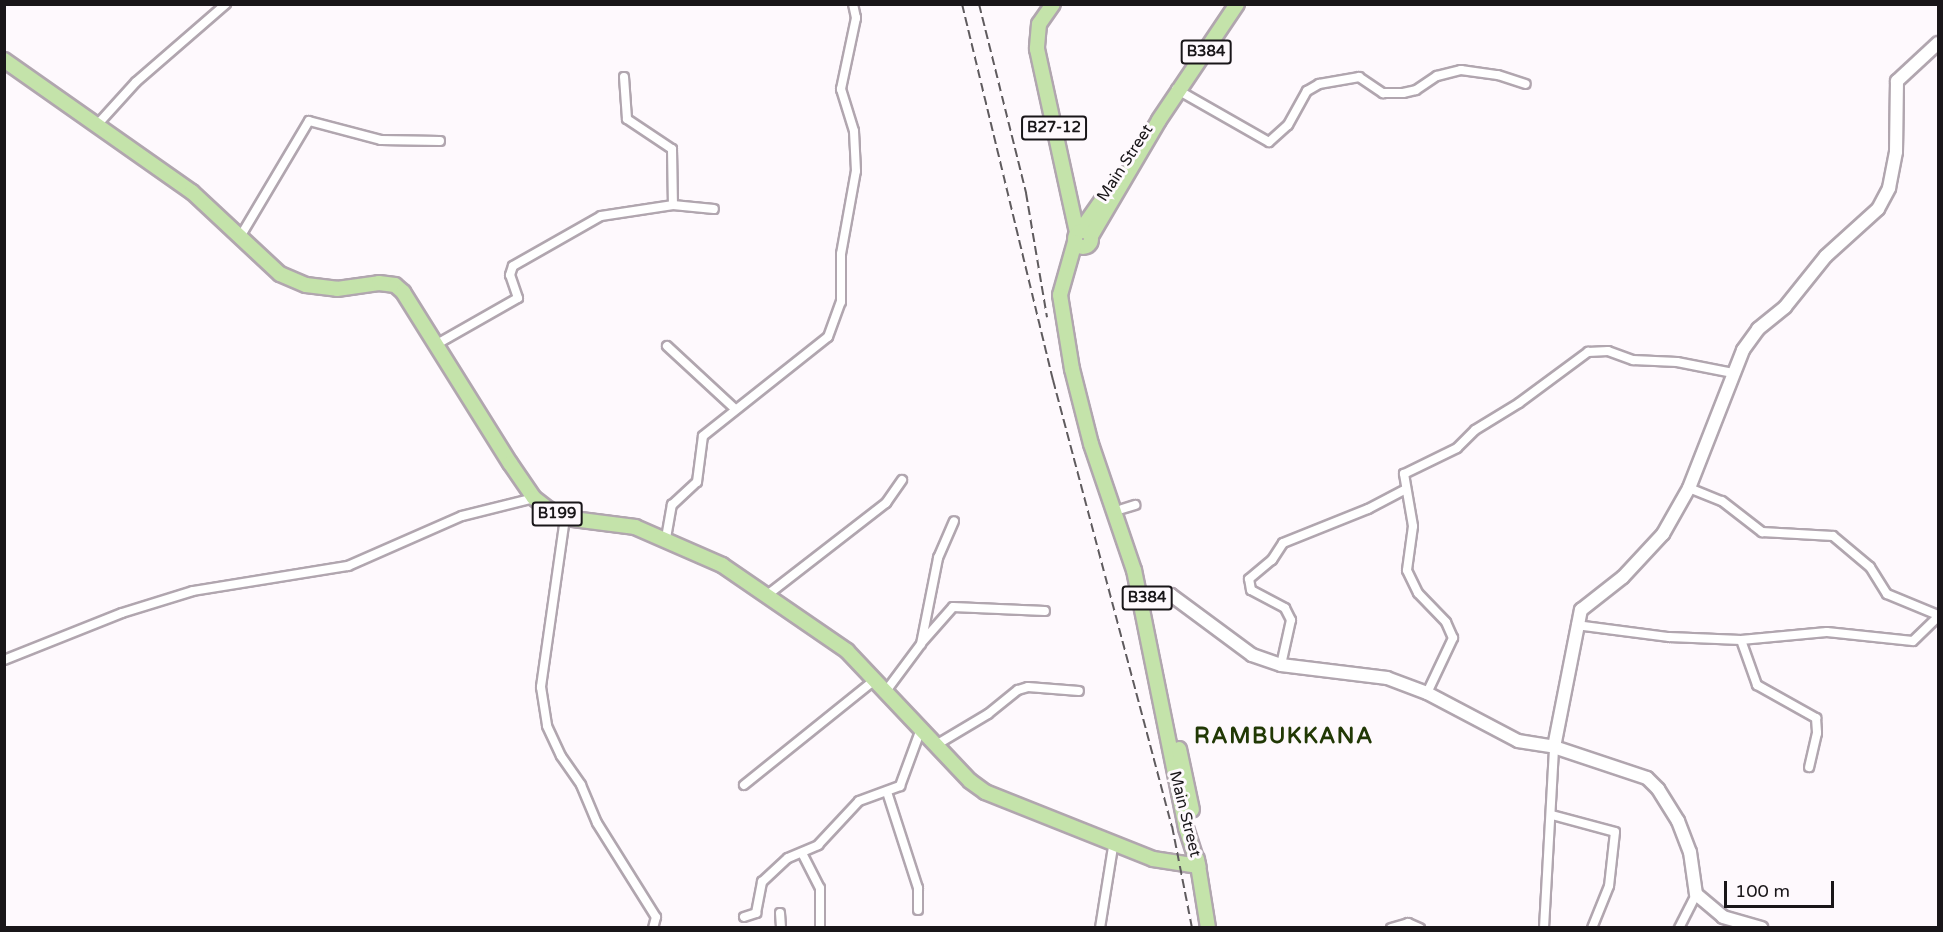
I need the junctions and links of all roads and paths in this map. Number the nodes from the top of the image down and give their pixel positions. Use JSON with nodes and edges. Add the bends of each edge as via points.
{"nodes":[{"id":1,"x":226,"y":4,"type":"edge"},
{"id":2,"x":853,"y":4,"type":"edge"},
{"id":3,"x":1053,"y":4,"type":"edge"},
{"id":4,"x":1226,"y":4,"type":"edge"},
{"id":5,"x":1237,"y":4,"type":"edge"},
{"id":6,"x":1938,"y":43,"type":"edge"},
{"id":7,"x":4,"y":60,"type":"edge"},
{"id":8,"x":624,"y":77,"type":"dead end"},
{"id":9,"x":1526,"y":84,"type":"dead end"},
{"id":10,"x":1173,"y":93,"type":"junction"},
{"id":11,"x":97,"y":125,"type":"junction"},
{"id":12,"x":440,"y":141,"type":"dead end"},
{"id":13,"x":673,"y":205,"type":"junction"},
{"id":14,"x":714,"y":210,"type":"dead end"},
{"id":15,"x":240,"y":237,"type":"junction"},
{"id":16,"x":1082,"y":237,"type":"junction"},
{"id":17,"x":1067,"y":337,"type":"junction"},
{"id":18,"x":437,"y":344,"type":"junction"},
{"id":19,"x":667,"y":346,"type":"dead end"},
{"id":20,"x":1733,"y":373,"type":"junction"},
{"id":21,"x":735,"y":409,"type":"junction"},
{"id":22,"x":902,"y":480,"type":"dead end"},
{"id":23,"x":1689,"y":488,"type":"junction"},
{"id":24,"x":1406,"y":489,"type":"junction"},
{"id":25,"x":534,"y":498,"type":"junction"},
{"id":26,"x":565,"y":518,"type":"junction"},
{"id":27,"x":954,"y":521,"type":"dead end"},
{"id":28,"x":666,"y":538,"type":"junction"},
{"id":29,"x":766,"y":596,"type":"junction"},
{"id":30,"x":1144,"y":597,"type":"junction"},
{"id":31,"x":1045,"y":610,"type":"dead end"},
{"id":32,"x":1938,"y":616,"type":"edge"},
{"id":33,"x":1576,"y":626,"type":"junction"},
{"id":34,"x":1741,"y":640,"type":"junction"},
{"id":35,"x":921,"y":644,"type":"junction"},
{"id":36,"x":4,"y":660,"type":"edge"},
{"id":37,"x":1281,"y":665,"type":"junction"},
{"id":38,"x":876,"y":678,"type":"junction"},
{"id":39,"x":886,"y":691,"type":"junction"},
{"id":40,"x":1079,"y":691,"type":"dead end"},
{"id":41,"x":1427,"y":693,"type":"junction"},
{"id":42,"x":921,"y":729,"type":"junction"},
{"id":43,"x":936,"y":745,"type":"junction"},
{"id":44,"x":1554,"y":747,"type":"junction"},
{"id":45,"x":1809,"y":767,"type":"dead end"},
{"id":46,"x":744,"y":785,"type":"dead end"},
{"id":47,"x":887,"y":792,"type":"junction"},
{"id":48,"x":1552,"y":815,"type":"junction"},
{"id":49,"x":1114,"y":841,"type":"junction"},
{"id":50,"x":802,"y":853,"type":"junction"},
{"id":51,"x":1198,"y":867,"type":"junction"},
{"id":52,"x":1696,"y":894,"type":"junction"},
{"id":53,"x":918,"y":910,"type":"dead end"},
{"id":54,"x":780,"y":913,"type":"dead end"},
{"id":55,"x":744,"y":917,"type":"dead end"},
{"id":56,"x":653,"y":927,"type":"edge"},
{"id":57,"x":781,"y":927,"type":"edge"},
{"id":58,"x":820,"y":927,"type":"edge"},
{"id":59,"x":1100,"y":927,"type":"edge"},
{"id":60,"x":1208,"y":927,"type":"edge"},
{"id":61,"x":1391,"y":927,"type":"edge"},
{"id":62,"x":1420,"y":927,"type":"edge"},
{"id":63,"x":1544,"y":927,"type":"edge"},
{"id":64,"x":1592,"y":927,"type":"edge"},
{"id":65,"x":1679,"y":927,"type":"edge"},
{"id":66,"x":1761,"y":927,"type":"edge"}],
"edges":[{"from":1,"to":11,"type":"street","via":[[136,82]]},
{"from":2,"to":21,"type":"street","via":[[856,18],[841,89],[854,130],[856,171],[841,254],[840,302],[828,338]]},
{"from":3,"to":16,"type":"main road","number":"B27-12","via":[[1039,24],[1040,67]]},
{"from":4,"to":10,"type":"main road","number":"B384"},
{"from":5,"to":10,"type":"main road","number":"B384"},
{"from":6,"to":20,"type":"street","via":[[1897,81],[1896,152],[1889,188],[1878,209],[1826,256],[1785,307],[1758,329]]},
{"from":7,"to":11,"type":"main road","number":"B199"},
{"from":8,"to":13,"type":"street","via":[[627,119],[672,149]]},
{"from":9,"to":10,"type":"street","via":[[1461,70],[1437,76],[1416,90],[1403,93],[1383,93],[1359,76],[1319,84],[1307,92],[1284,131],[1269,142]]},
{"from":10,"to":16,"type":"main road","name":"Main Street","number":"B384"},
{"from":11,"to":15,"type":"main road","number":"B199","via":[[192,192]]},
{"from":12,"to":15,"type":"street","via":[[381,140],[309,122]]},
{"from":13,"to":14,"type":"street"},
{"from":13,"to":18,"type":"street","via":[[601,216],[513,266],[510,275],[518,297]]},
{"from":15,"to":18,"type":"main road","number":"B199","via":[[280,274],[306,285],[336,289],[379,283],[395,285]]},
{"from":16,"to":17,"type":"main road","name":"Main Street","number":"B384","via":[[1060,295]]},
{"from":17,"to":30,"type":"main road","name":"Main Street","number":"B384","via":[[1091,444]]},
{"from":17,"to":30,"type":"main road","name":"Main Street","number":"B384","via":[[1128,507]]},
{"from":18,"to":25,"type":"main road","number":"B199"},
{"from":19,"to":21,"type":"street"},
{"from":20,"to":23,"type":"street"},
{"from":20,"to":24,"type":"street","via":[[1677,362],[1633,360],[1608,351],[1588,352],[1475,430],[1457,448],[1404,474]]},
{"from":21,"to":28,"type":"street","via":[[703,436],[696,482],[672,505]]},
{"from":22,"to":29,"type":"street","via":[[886,503]]},
{"from":23,"to":32,"type":"street","via":[[1722,501],[1762,532],[1833,536],[1870,567],[1887,594]]},
{"from":23,"to":33,"type":"street","via":[[1663,534],[1623,577],[1586,604]]},
{"from":24,"to":37,"type":"street","via":[[1368,509],[1283,543],[1272,560],[1250,579],[1251,590],[1286,608],[1291,620]]},
{"from":24,"to":41,"type":"street","via":[[1413,526],[1407,570],[1418,593],[1446,622],[1453,638]]},
{"from":25,"to":26,"type":"main road","number":"B199"},
{"from":25,"to":36,"type":"street","via":[[462,516],[348,566],[193,591],[122,613]]},
{"from":26,"to":28,"type":"main road","number":"B199","via":[[635,527]]},
{"from":26,"to":56,"type":"street","via":[[541,687],[547,726],[561,756],[582,785],[597,824],[656,917]]},
{"from":27,"to":35,"type":"street","via":[[938,558]]},
{"from":28,"to":29,"type":"main road","number":"B199","via":[[722,566]]},
{"from":29,"to":38,"type":"main road","number":"B199","via":[[847,651]]},
{"from":30,"to":37,"type":"street","via":[[1171,595],[1252,655]]},
{"from":30,"to":51,"type":"main road","name":"Main Street","number":"B384","via":[[1187,787]]},
{"from":31,"to":35,"type":"street","via":[[953,607]]},
{"from":32,"to":34,"type":"street","via":[[1913,641],[1827,632]]},
{"from":33,"to":34,"type":"street","via":[[1669,638]]},
{"from":33,"to":44,"type":"street"},
{"from":34,"to":45,"type":"street","via":[[1757,685],[1816,718],[1817,733]]},
{"from":35,"to":39,"type":"street"},
{"from":37,"to":41,"type":"street","via":[[1387,678]]},
{"from":38,"to":39,"type":"main road","number":"B199"},
{"from":38,"to":46,"type":"street"},
{"from":39,"to":42,"type":"main road","number":"B199"},
{"from":40,"to":43,"type":"street","via":[[1028,687],[1018,690],[988,714]]},
{"from":41,"to":44,"type":"street","via":[[1518,741]]},
{"from":42,"to":43,"type":"main road","number":"B199"},
{"from":42,"to":47,"type":"street","via":[[900,786]]},
{"from":43,"to":49,"type":"main road","number":"B199","via":[[986,792]]},
{"from":44,"to":48,"type":"street"},
{"from":44,"to":52,"type":"street","via":[[1632,771],[1658,789],[1678,821],[1690,852]]},
{"from":47,"to":50,"type":"street","via":[[860,801],[818,845]]},
{"from":47,"to":53,"type":"street","via":[[918,888]]},
{"from":48,"to":63,"type":"street"},
{"from":48,"to":64,"type":"street","via":[[1615,832],[1609,886]]},
{"from":49,"to":51,"type":"main road","number":"B199","via":[[1153,859]]},
{"from":49,"to":59,"type":"street"},
{"from":50,"to":55,"type":"street","via":[[788,858],[762,882],[756,913]]},
{"from":50,"to":58,"type":"street","via":[[820,888]]},
{"from":51,"to":60,"type":"main road","name":"Main Street"},
{"from":52,"to":65,"type":"street"},
{"from":52,"to":66,"type":"street","via":[[1723,918]]},
{"from":54,"to":57,"type":"street"},
{"from":61,"to":62,"type":"street","via":[[1408,923]]}]}
